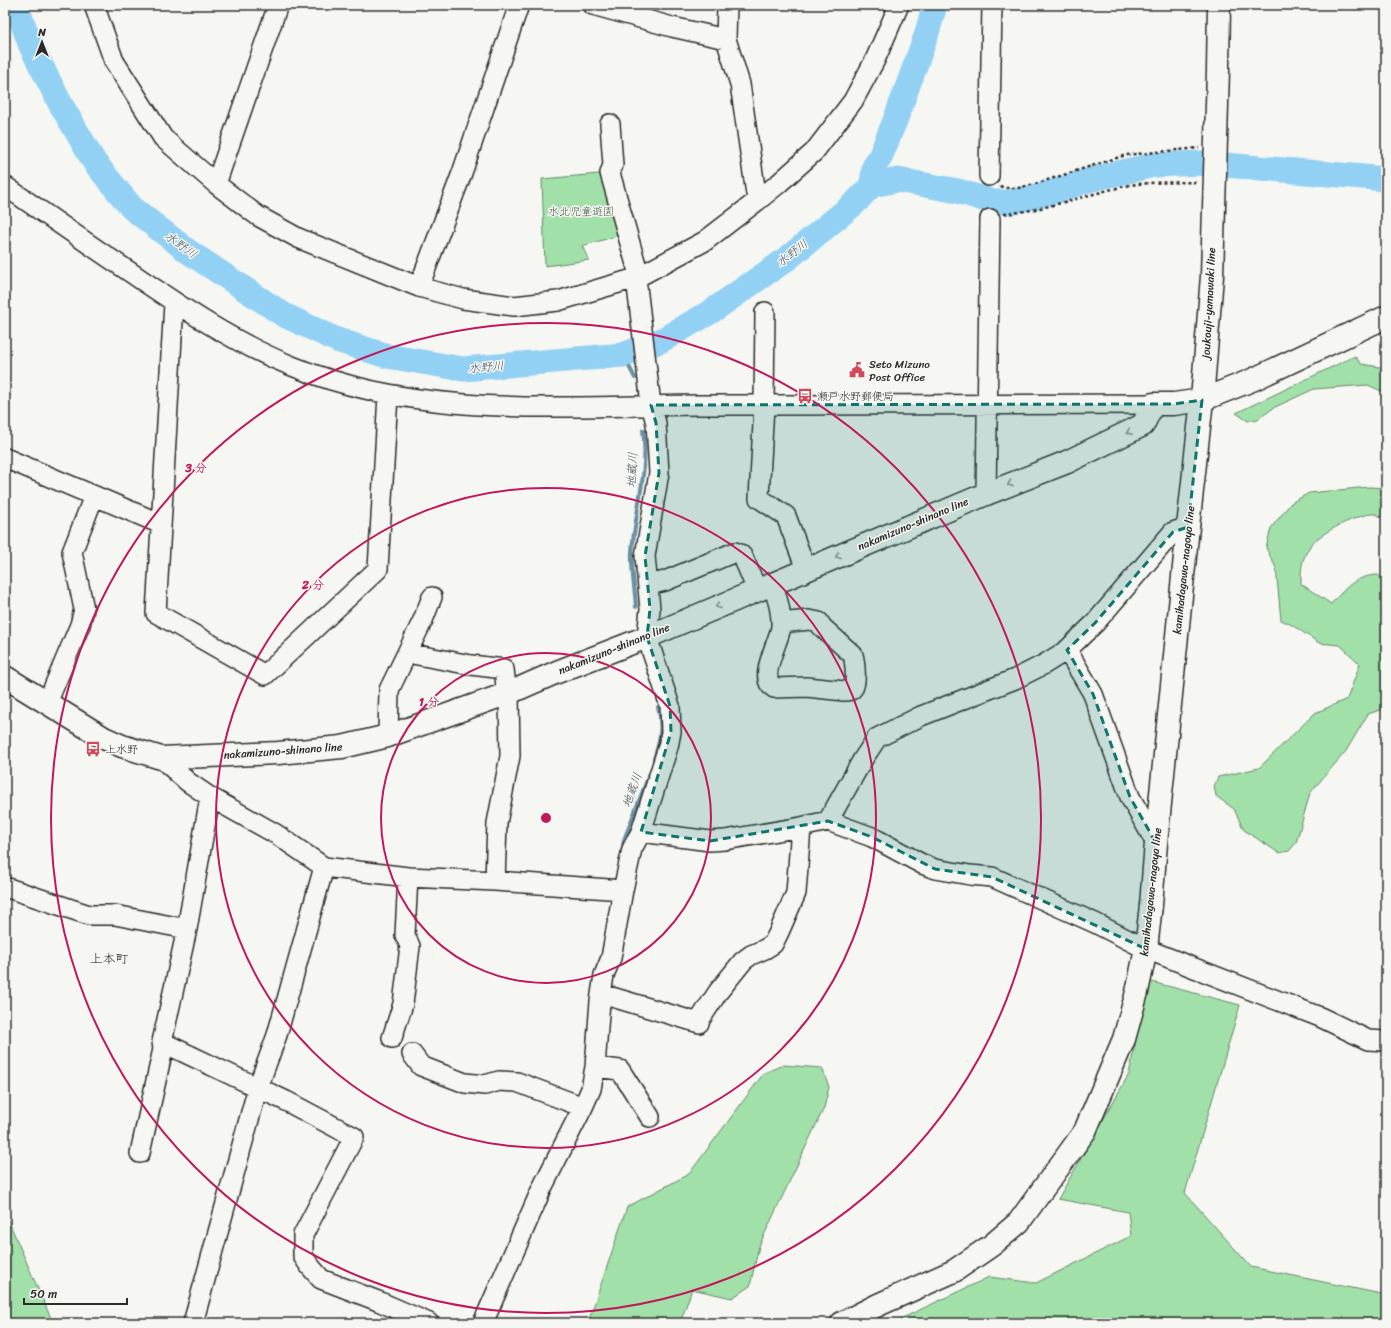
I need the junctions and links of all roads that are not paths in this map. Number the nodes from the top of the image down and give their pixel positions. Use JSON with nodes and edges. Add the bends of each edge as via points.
{"nodes":[{"id":1,"x":94,"y":5,"type":"edge"},
{"id":2,"x":278,"y":5,"type":"edge"},
{"id":3,"x":518,"y":5,"type":"edge"},
{"id":4,"x":593,"y":5,"type":"edge"},
{"id":5,"x":727,"y":5,"type":"edge"},
{"id":6,"x":899,"y":5,"type":"edge"},
{"id":7,"x":992,"y":5,"type":"edge"},
{"id":8,"x":1218,"y":5,"type":"edge"},
{"id":9,"x":726,"y":39,"type":"junction"},
{"id":10,"x":610,"y":124,"type":"dead end"},
{"id":11,"x":989,"y":176,"type":"road end"},
{"id":12,"x":216,"y":184,"type":"junction"},
{"id":13,"x":5,"y":186,"type":"edge"},
{"id":14,"x":757,"y":201,"type":"junction"},
{"id":15,"x":990,"y":218,"type":"road end"},
{"id":16,"x":637,"y":281,"type":"junction"},
{"id":17,"x":419,"y":287,"type":"junction"},
{"id":18,"x":174,"y":303,"type":"junction"},
{"id":19,"x":765,"y":312,"type":"dead end"},
{"id":20,"x":1386,"y":317,"type":"edge"},
{"id":21,"x":388,"y":395,"type":"junction"},
{"id":22,"x":1202,"y":400,"type":"junction"},
{"id":23,"x":1153,"y":404,"type":"junction"},
{"id":24,"x":650,"y":405,"type":"junction"},
{"id":25,"x":764,"y":405,"type":"junction"},
{"id":26,"x":988,"y":405,"type":"junction"},
{"id":27,"x":5,"y":458,"type":"edge"},
{"id":28,"x":986,"y":494,"type":"junction"},
{"id":29,"x":94,"y":496,"type":"junction"},
{"id":30,"x":161,"y":524,"type":"junction"},
{"id":31,"x":1188,"y":527,"type":"junction"},
{"id":32,"x":806,"y":569,"type":"junction"},
{"id":33,"x":648,"y":583,"type":"junction"},
{"id":34,"x":765,"y":587,"type":"junction"},
{"id":35,"x":432,"y":597,"type":"dead end"},
{"id":36,"x":781,"y":623,"type":"junction"},
{"id":37,"x":647,"y":637,"type":"junction"},
{"id":38,"x":1067,"y":650,"type":"junction"},
{"id":39,"x":407,"y":653,"type":"junction"},
{"id":40,"x":5,"y":677,"type":"edge"},
{"id":41,"x":510,"y":692,"type":"junction"},
{"id":42,"x":46,"y":703,"type":"junction"},
{"id":43,"x":388,"y":736,"type":"junction"},
{"id":44,"x":161,"y":758,"type":"junction"},
{"id":45,"x":210,"y":797,"type":"junction"},
{"id":46,"x":828,"y":821,"type":"junction"},
{"id":47,"x":801,"y":827,"type":"junction"},
{"id":48,"x":641,"y":832,"type":"junction"},
{"id":49,"x":1156,"y":843,"type":"junction"},
{"id":50,"x":324,"y":867,"type":"junction"},
{"id":51,"x":408,"y":877,"type":"junction"},
{"id":52,"x":495,"y":881,"type":"junction"},
{"id":53,"x":5,"y":887,"type":"edge"},
{"id":54,"x":623,"y":890,"type":"junction"},
{"id":55,"x":187,"y":929,"type":"junction"},
{"id":56,"x":1146,"y":949,"type":"junction"},
{"id":57,"x":602,"y":994,"type":"junction"},
{"id":58,"x":392,"y":1038,"type":"dead end"},
{"id":59,"x":1386,"y":1041,"type":"edge"},
{"id":60,"x":162,"y":1042,"type":"junction"},
{"id":61,"x":412,"y":1054,"type":"dead end"},
{"id":62,"x":595,"y":1067,"type":"junction"},
{"id":63,"x":258,"y":1087,"type":"junction"},
{"id":64,"x":583,"y":1107,"type":"junction"},
{"id":65,"x":650,"y":1117,"type":"dead end"},
{"id":66,"x":140,"y":1153,"type":"dead end"},
{"id":67,"x":193,"y":1323,"type":"edge"},
{"id":68,"x":429,"y":1323,"type":"edge"},
{"id":69,"x":483,"y":1323,"type":"edge"},
{"id":70,"x":842,"y":1323,"type":"edge"}],
"edges":[{"from":1,"to":12,"type":"street","via":[[114,60],[163,138]]},
{"from":2,"to":12,"type":"street"},
{"from":3,"to":17,"type":"street","via":[[462,173]]},
{"from":4,"to":9,"type":"street"},
{"from":5,"to":9,"type":"street"},
{"from":6,"to":14,"type":"street","via":[[854,101],[814,152]]},
{"from":7,"to":11,"type":"street"},
{"from":8,"to":22,"type":"main road","name":"joukouji-yamawaki line","via":[[1212,276]]},
{"from":9,"to":14,"type":"street","via":[[740,84]]},
{"from":10,"to":16,"type":"street","via":[[613,165],[610,174]]},
{"from":12,"to":17,"type":"street","via":[[258,216],[298,238]]},
{"from":13,"to":18,"type":"street"},
{"from":14,"to":16,"type":"street","via":[[706,241]]},
{"from":15,"to":26,"type":"street"},
{"from":16,"to":17,"type":"street","via":[[558,301],[514,306],[463,299]]},
{"from":16,"to":24,"type":"street"},
{"from":18,"to":21,"type":"street","via":[[231,337],[292,366]]},
{"from":18,"to":30,"type":"street"},
{"from":19,"to":25,"type":"street"},
{"from":20,"to":22,"type":"main road","via":[[1252,380]]},
{"from":21,"to":24,"type":"street","via":[[452,403],[521,407]]},
{"from":21,"to":30,"type":"street","via":[[378,569],[265,675],[156,613]]},
{"from":22,"to":23,"type":"main road"},
{"from":22,"to":31,"type":"main road","name":"kamihadagawa-nagoya line"},
{"from":23,"to":26,"type":"street"},
{"from":23,"to":28,"type":"main road","name":"nakamizuno-shinano line","one_way":true,"via":[[1143,425],[1067,462]]},
{"from":24,"to":25,"type":"street"},
{"from":24,"to":33,"type":"street","via":[[656,423],[659,473],[645,556]]},
{"from":25,"to":26,"type":"street"},
{"from":25,"to":32,"type":"street","via":[[759,498],[786,516]]},
{"from":26,"to":28,"type":"street"},
{"from":27,"to":29,"type":"street"},
{"from":28,"to":32,"type":"main road","name":"nakamizuno-shinano line","one_way":true},
{"from":29,"to":30,"type":"street"},
{"from":29,"to":42,"type":"street","via":[[72,552],[84,609],[80,625]]},
{"from":31,"to":38,"type":"street","via":[[1173,532],[1095,623]]},
{"from":31,"to":49,"type":"main road","name":"kamihadagawa-nagoya line"},
{"from":32,"to":34,"type":"main road","name":"nakamizuno-shinano line"},
{"from":33,"to":34,"type":"street","via":[[665,581],[735,552],[743,557]]},
{"from":33,"to":37,"type":"street","via":[[650,609]]},
{"from":34,"to":36,"type":"street","via":[[775,592]]},
{"from":34,"to":37,"type":"main road","name":"nakamizuno-shinano line","one_way":true},
{"from":35,"to":39,"type":"street"},
{"from":36,"to":36,"type":"street","via":[[767,671],[768,683],[771,686],[844,691],[853,689],[853,656],[819,622],[809,620]]},
{"from":37,"to":41,"type":"main road","name":"nakamizuno-shinano line"},
{"from":37,"to":48,"type":"street","via":[[670,706],[671,732]]},
{"from":38,"to":46,"type":"street","via":[[1015,679],[921,716],[877,738]]},
{"from":38,"to":49,"type":"street","via":[[1093,694],[1130,797]]},
{"from":39,"to":41,"type":"street","via":[[504,669],[506,687]]},
{"from":39,"to":43,"type":"street","via":[[389,690]]},
{"from":40,"to":42,"type":"main road","name":"nakamizuno-shinano line"},
{"from":41,"to":43,"type":"main road","name":"nakamizuno-shinano line"},
{"from":41,"to":52,"type":"street","via":[[510,756],[496,823]]},
{"from":42,"to":44,"type":"main road","name":"nakamizuno-shinano line","via":[[104,738]]},
{"from":43,"to":44,"type":"main road","name":"nakamizuno-shinano line","via":[[342,747],[286,753]]},
{"from":44,"to":45,"type":"street"},
{"from":45,"to":50,"type":"street","via":[[276,834]]},
{"from":45,"to":55,"type":"street"},
{"from":46,"to":47,"type":"street"},
{"from":46,"to":56,"type":"street","via":[[872,837],[935,869],[992,877]]},
{"from":47,"to":48,"type":"street","via":[[710,841]]},
{"from":47,"to":57,"type":"street","via":[[796,893],[773,944],[743,961],[718,992],[699,1023]]},
{"from":48,"to":54,"type":"street","via":[[632,849]]},
{"from":49,"to":56,"type":"main road","name":"kamihadagawa-nagoya line"},
{"from":50,"to":51,"type":"street"},
{"from":50,"to":63,"type":"street","via":[[277,1035]]},
{"from":51,"to":52,"type":"street"},
{"from":51,"to":58,"type":"street","via":[[405,935],[410,946],[402,1004]]},
{"from":52,"to":54,"type":"street"},
{"from":53,"to":55,"type":"street","via":[[89,915],[115,915]]},
{"from":54,"to":57,"type":"street"},
{"from":55,"to":60,"type":"street"},
{"from":56,"to":59,"type":"street","via":[[1320,1017],[1368,1040]]},
{"from":56,"to":70,"type":"main road","name":"kamihadagawa-nagoya line","via":[[1138,992],[1124,1039],[1085,1131],[1019,1222],[992,1245],[954,1271]]},
{"from":57,"to":62,"type":"street"},
{"from":60,"to":63,"type":"street"},
{"from":60,"to":66,"type":"street","via":[[163,1049]]},
{"from":61,"to":64,"type":"street","via":[[422,1066],[465,1083],[485,1085],[517,1082]]},
{"from":62,"to":64,"type":"street","via":[[591,1089]]},
{"from":62,"to":65,"type":"street","via":[[620,1070]]},
{"from":63,"to":67,"type":"street"},
{"from":63,"to":68,"type":"street","via":[[354,1137],[303,1235],[303,1256],[309,1265],[321,1279]]},
{"from":64,"to":69,"type":"street","via":[[542,1188]]}]}
